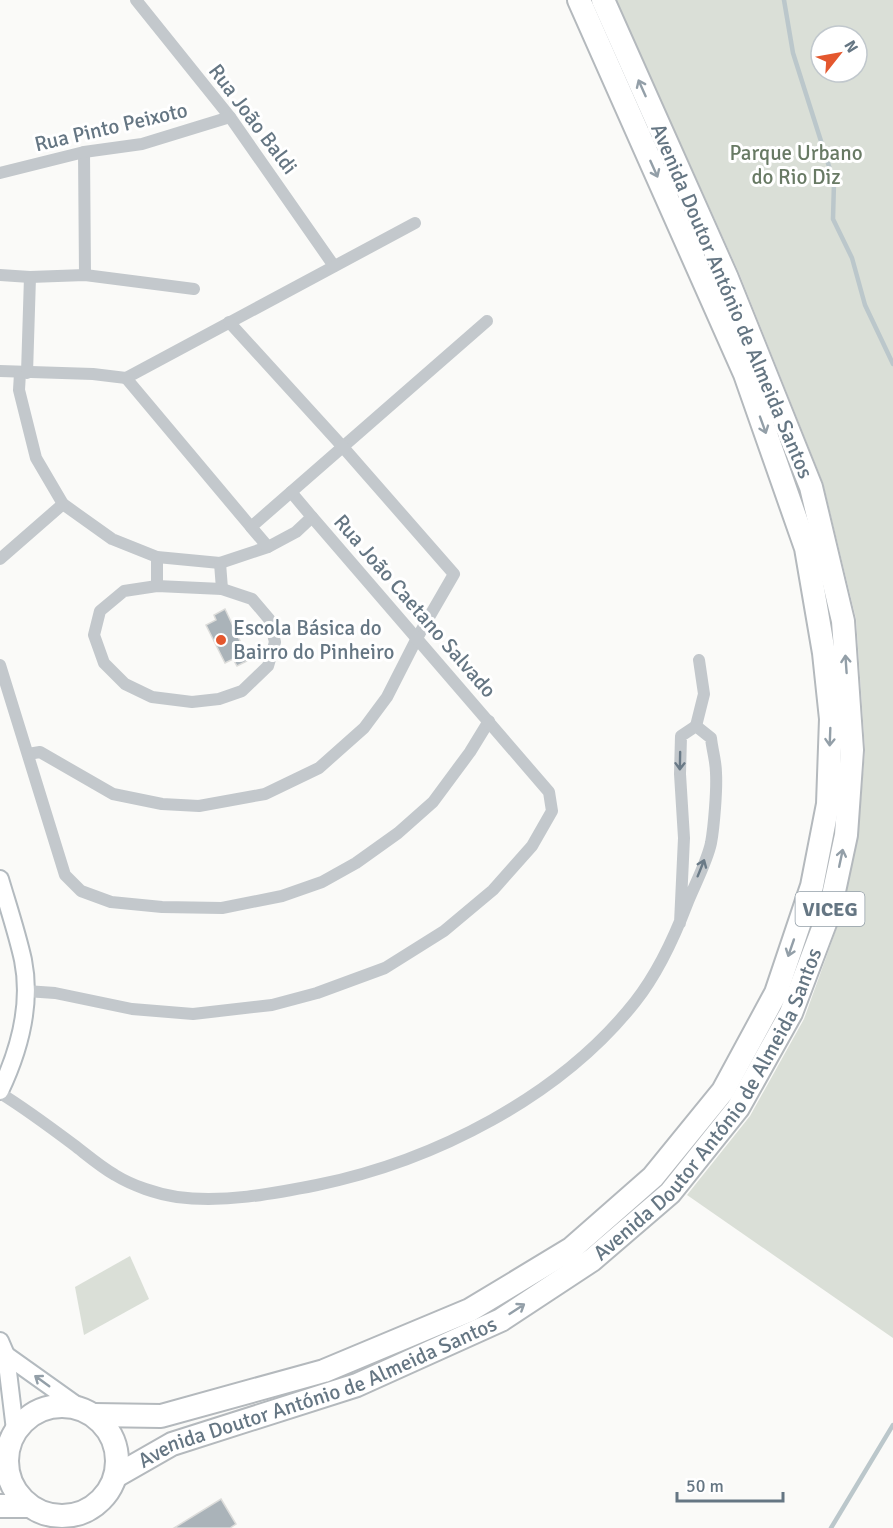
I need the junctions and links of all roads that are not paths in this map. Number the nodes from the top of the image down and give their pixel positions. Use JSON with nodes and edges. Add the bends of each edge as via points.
{"nodes":[{"id":1,"x":136,"y":0,"type":"edge"},
{"id":2,"x":579,"y":0,"type":"edge"},
{"id":3,"x":603,"y":0,"type":"edge"},
{"id":4,"x":230,"y":117,"type":"junction"},
{"id":5,"x":84,"y":152,"type":"junction"},
{"id":6,"x":0,"y":173,"type":"edge"},
{"id":7,"x":415,"y":223,"type":"dead end"},
{"id":8,"x":334,"y":266,"type":"junction"},
{"id":9,"x":0,"y":275,"type":"edge"},
{"id":10,"x":85,"y":275,"type":"junction"},
{"id":11,"x":30,"y":277,"type":"junction"},
{"id":12,"x":194,"y":289,"type":"dead end"},
{"id":13,"x":486,"y":321,"type":"dead end"},
{"id":14,"x":229,"y":322,"type":"junction"},
{"id":15,"x":0,"y":372,"type":"edge"},
{"id":16,"x":23,"y":373,"type":"junction"},
{"id":17,"x":126,"y":378,"type":"junction"},
{"id":18,"x":342,"y":446,"type":"junction"},
{"id":19,"x":291,"y":492,"type":"junction"},
{"id":20,"x":63,"y":504,"type":"junction"},
{"id":21,"x":312,"y":517,"type":"junction"},
{"id":22,"x":251,"y":526,"type":"junction"},
{"id":23,"x":268,"y":547,"type":"junction"},
{"id":24,"x":157,"y":557,"type":"junction"},
{"id":25,"x":0,"y":559,"type":"edge"},
{"id":26,"x":220,"y":563,"type":"junction"},
{"id":27,"x":157,"y":586,"type":"junction"},
{"id":28,"x":222,"y":590,"type":"junction"},
{"id":29,"x":417,"y":638,"type":"junction"},
{"id":30,"x":699,"y":660,"type":"dead end"},
{"id":31,"x":0,"y":665,"type":"edge"},
{"id":32,"x":489,"y":721,"type":"junction"},
{"id":33,"x":696,"y":726,"type":"junction"},
{"id":34,"x":27,"y":754,"type":"junction"},
{"id":35,"x":0,"y":879,"type":"edge"},
{"id":36,"x":680,"y":923,"type":"junction"},
{"id":37,"x":26,"y":991,"type":"junction"},
{"id":38,"x":0,"y":1092,"type":"edge"},
{"id":39,"x":3,"y":1348,"type":"edge"},
{"id":40,"x":86,"y":1411,"type":"junction"},
{"id":41,"x":8,"y":1443,"type":"edge"},
{"id":42,"x":116,"y":1476,"type":"junction"},
{"id":43,"x":0,"y":1506,"type":"edge"},
{"id":44,"x":29,"y":1506,"type":"junction"}],
"edges":[{"from":1,"to":4,"type":"street","name":"Rua João Baldi"},
{"from":2,"to":40,"type":"highway","name":"Avenida Doutor António de Almeida Santos","number":"VICEG","one_way":true,"via":[[745,374],[806,548],[831,719],[828,804],[812,886],[776,993],[723,1091],[653,1178],[571,1249],[470,1310],[324,1371],[161,1416]]},
{"from":42,"to":3,"type":"highway","name":"Avenida Doutor António de Almeida Santos","number":"VICEG","one_way":true,"via":[[172,1444],[357,1385],[501,1320],[592,1260],[670,1193],[738,1107],[791,1013],[830,910],[846,835],[852,750],[843,621],[813,498],[727,278]]},
{"from":4,"to":5,"type":"street","name":"Rua Pinto Peixoto","via":[[141,144]]},
{"from":4,"to":8,"type":"street","name":"Rua João Baldi"},
{"from":5,"to":6,"type":"street","name":"Rua Pinto Peixoto"},
{"from":5,"to":10,"type":"street"},
{"from":7,"to":8,"type":"street"},
{"from":8,"to":14,"type":"street"},
{"from":9,"to":11,"type":"street"},
{"from":10,"to":11,"type":"street"},
{"from":10,"to":12,"type":"street"},
{"from":11,"to":16,"type":"street"},
{"from":13,"to":18,"type":"street"},
{"from":14,"to":17,"type":"street"},
{"from":14,"to":18,"type":"street"},
{"from":15,"to":16,"type":"street"},
{"from":16,"to":17,"type":"street"},
{"from":16,"to":20,"type":"street","via":[[19,390],[36,458]]},
{"from":17,"to":22,"type":"street"},
{"from":18,"to":19,"type":"street"},
{"from":18,"to":29,"type":"street","via":[[454,574]]},
{"from":19,"to":21,"type":"street","name":"Rua João Caetano Salvado"},
{"from":19,"to":22,"type":"street"},
{"from":20,"to":24,"type":"street","via":[[112,539]]},
{"from":20,"to":25,"type":"street"},
{"from":21,"to":23,"type":"street","via":[[296,532]]},
{"from":21,"to":29,"type":"street","name":"Rua João Caetano Salvado"},
{"from":22,"to":23,"type":"street"},
{"from":23,"to":26,"type":"street"},
{"from":24,"to":26,"type":"street"},
{"from":24,"to":27,"type":"street"},
{"from":26,"to":28,"type":"street"},
{"from":27,"to":28,"type":"street"},
{"from":27,"to":28,"type":"street","via":[[124,591],[100,611],[94,634],[104,663],[125,684],[152,697],[192,702],[242,691],[268,666],[275,642],[269,619],[252,599]]},
{"from":29,"to":32,"type":"street","name":"Rua João Caetano Salvado"},
{"from":29,"to":34,"type":"street","via":[[387,697],[364,728],[319,768],[265,794],[199,806],[162,804],[113,794],[40,752]]},
{"from":30,"to":33,"type":"street","via":[[704,694]]},
{"from":31,"to":34,"type":"street"},
{"from":32,"to":34,"type":"street","via":[[433,802],[356,863],[322,882],[282,896],[222,908],[111,902],[81,891],[65,875]]},
{"from":32,"to":37,"type":"street","name":"Rua João Caetano Salvado","via":[[549,792],[552,811],[532,846],[492,890],[444,931],[385,968],[272,1005],[193,1014],[132,1009]]},
{"from":33,"to":36,"type":"street","one_way":true,"via":[[681,736],[684,838]]},
{"from":36,"to":33,"type":"street","one_way":true,"via":[[711,844],[716,773],[711,738]]},
{"from":35,"to":37,"type":"street","via":[[23,961]]},
{"from":36,"to":38,"type":"street","via":[[637,1000],[611,1031],[554,1080],[505,1113],[427,1152],[338,1181],[239,1198],[175,1197],[115,1175]]},
{"from":37,"to":38,"type":"street","via":[[21,1032]]},
{"from":40,"to":39,"type":"street","one_way":true},
{"from":39,"to":41,"type":"street"},
{"from":40,"to":41,"type":"highway","name":"Avenida Doutor António de Almeida Santos","number":"VICEG","via":[[61,1405],[43,1408],[27,1417]]},
{"from":40,"to":42,"type":"highway","name":"Avenida Doutor António de Almeida Santos","via":[[106,1427],[115,1442]]},
{"from":41,"to":44,"type":"highway","via":[[9,1480]]},
{"from":42,"to":44,"type":"highway","name":"Avenida Doutor António de Almeida Santos","number":"VICEG","via":[[101,1500],[77,1515],[58,1516]]},
{"from":43,"to":44,"type":"highway","name":"Avenida Doutor António de Almeida Santos","number":"VICEG"}]}
